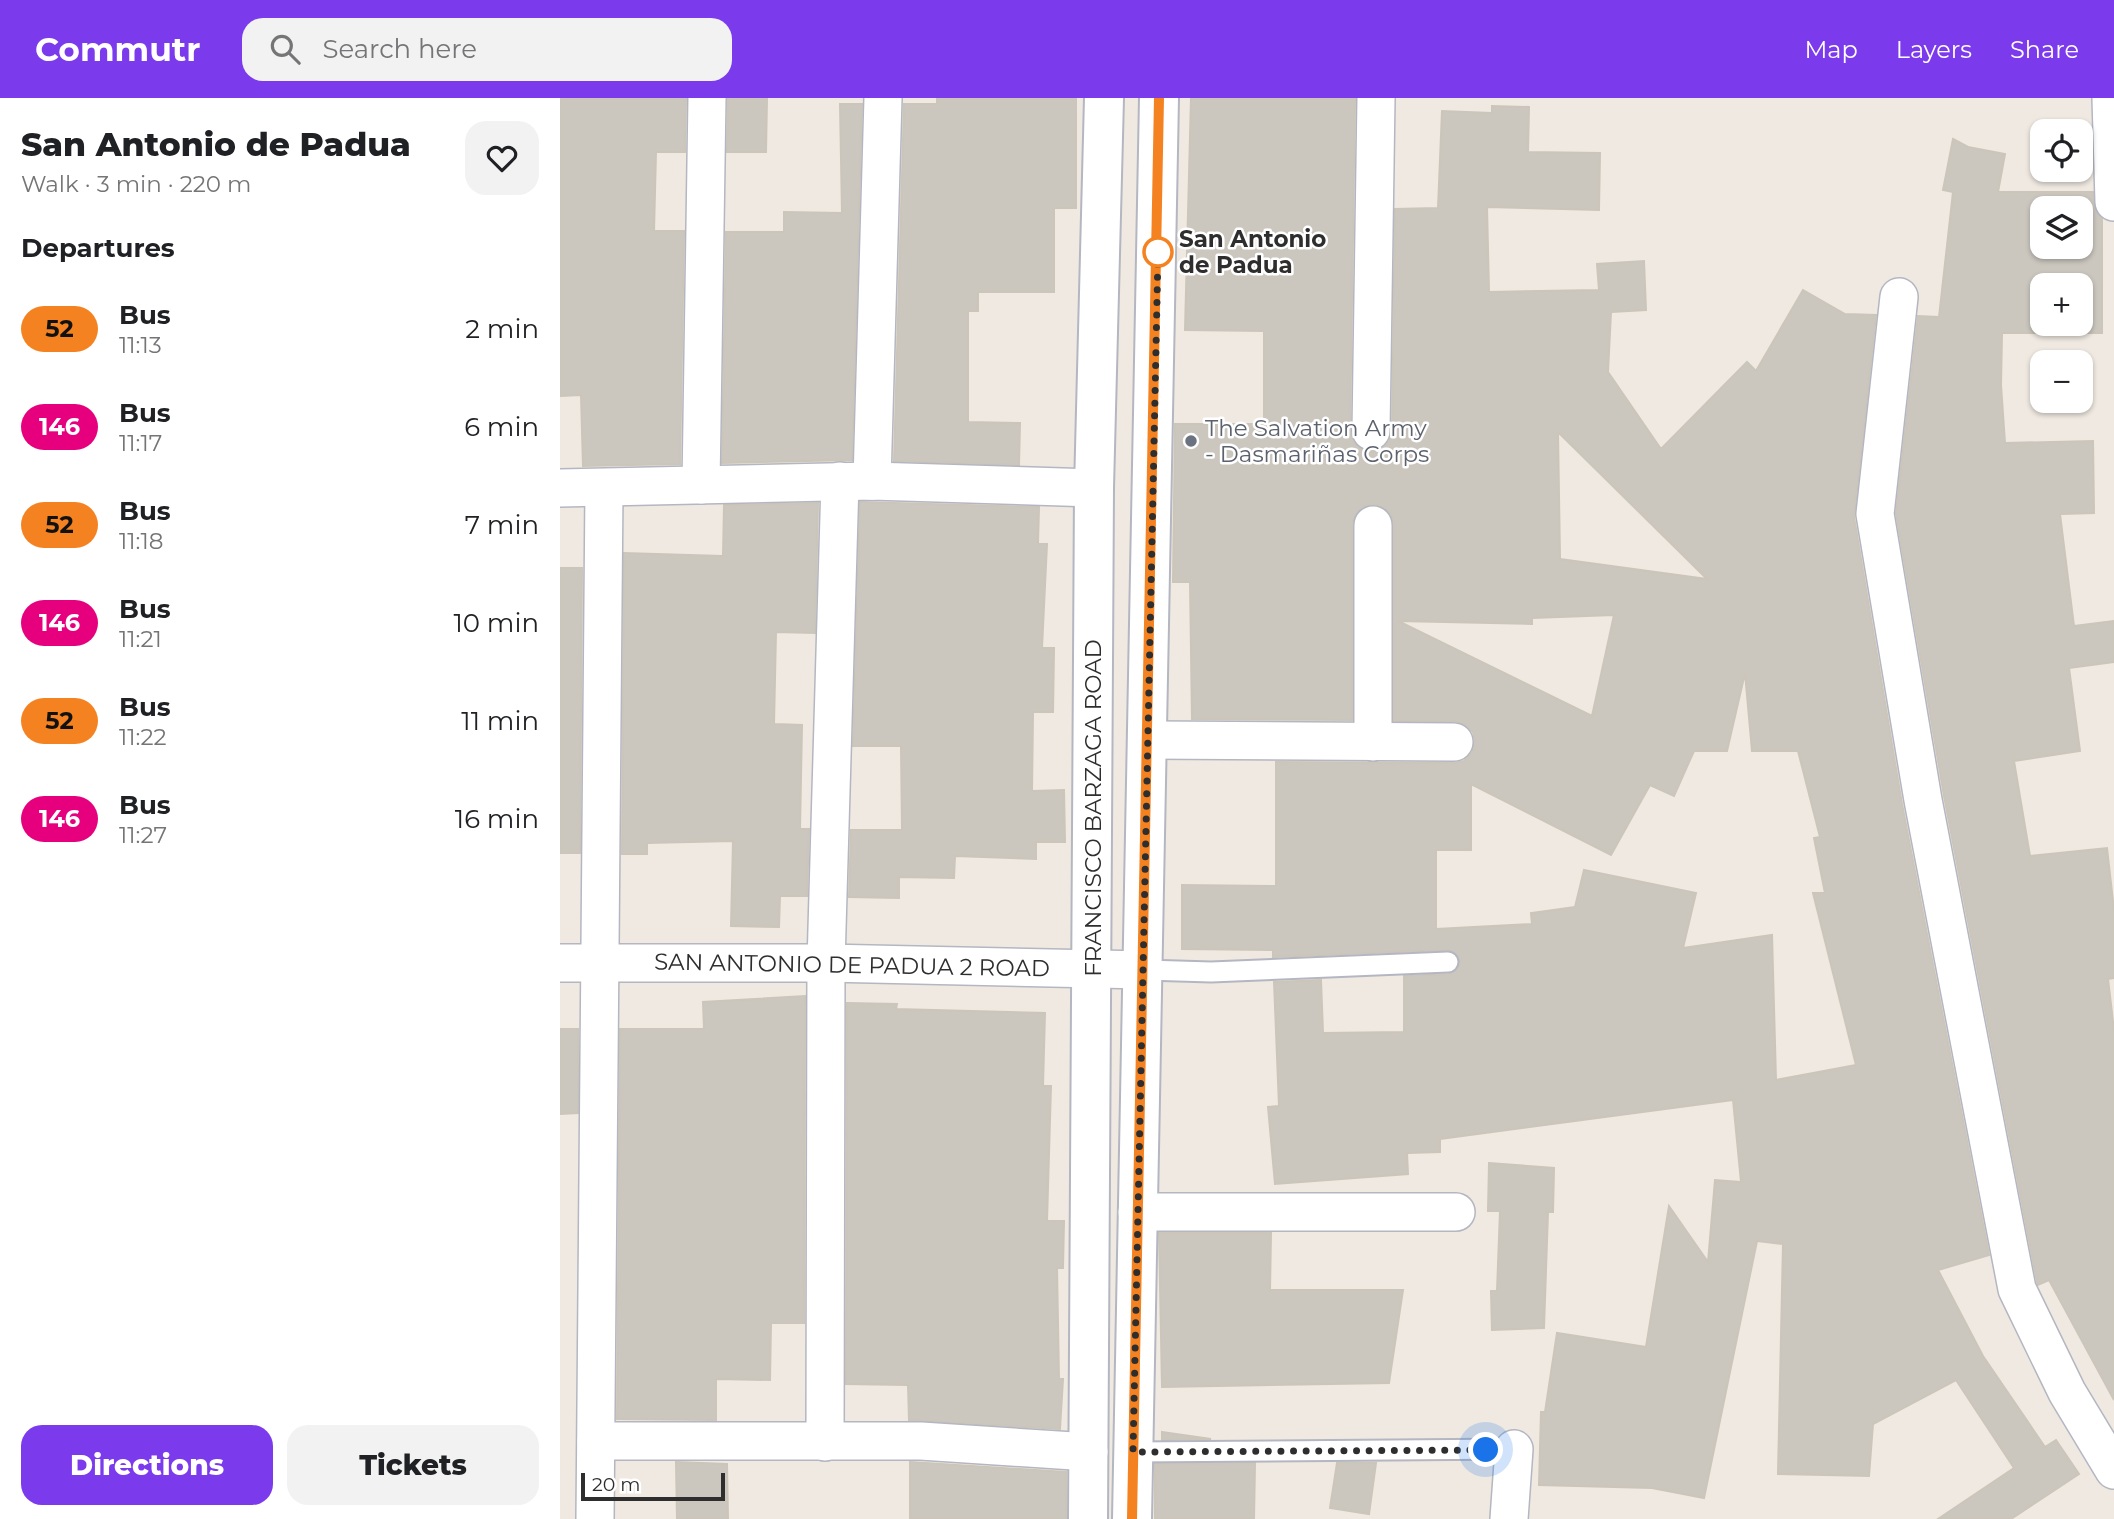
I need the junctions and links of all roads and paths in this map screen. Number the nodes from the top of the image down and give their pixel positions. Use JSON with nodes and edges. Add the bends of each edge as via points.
{"nodes":[{"id":1,"x":707,"y":98,"type":"edge"},
{"id":2,"x":883,"y":98,"type":"edge"},
{"id":3,"x":1104,"y":98,"type":"edge"},
{"id":4,"x":1159,"y":98,"type":"edge"},
{"id":5,"x":1376,"y":98,"type":"edge"},
{"id":6,"x":2111,"y":98,"type":"edge"},
{"id":7,"x":2114,"y":202,"type":"edge"},
{"id":8,"x":1899,"y":297,"type":"dead end"},
{"id":9,"x":1371,"y":431,"type":"dead end"},
{"id":10,"x":856,"y":481,"type":"junction"},
{"id":11,"x":701,"y":485,"type":"junction"},
{"id":12,"x":560,"y":488,"type":"edge"},
{"id":13,"x":604,"y":488,"type":"junction"},
{"id":14,"x":1094,"y":488,"type":"junction"},
{"id":15,"x":1373,"y":524,"type":"dead end"},
{"id":16,"x":1148,"y":740,"type":"junction"},
{"id":17,"x":1454,"y":742,"type":"dead end"},
{"id":18,"x":1373,"y":743,"type":"junction"},
{"id":19,"x":601,"y":962,"type":"junction"},
{"id":20,"x":1448,"y":962,"type":"dead end"},
{"id":21,"x":560,"y":963,"type":"edge"},
{"id":22,"x":826,"y":963,"type":"junction"},
{"id":23,"x":1093,"y":968,"type":"junction"},
{"id":24,"x":1144,"y":970,"type":"junction"},
{"id":25,"x":1137,"y":1212,"type":"junction"},
{"id":26,"x":1456,"y":1212,"type":"dead end"},
{"id":27,"x":596,"y":1441,"type":"junction"},
{"id":28,"x":825,"y":1442,"type":"junction"},
{"id":29,"x":1514,"y":1449,"type":"joint"},
{"id":30,"x":1089,"y":1452,"type":"junction"},
{"id":31,"x":1133,"y":1452,"type":"junction"},
{"id":32,"x":2114,"y":1470,"type":"edge"},
{"id":33,"x":595,"y":1519,"type":"edge"},
{"id":34,"x":1088,"y":1519,"type":"edge"},
{"id":35,"x":1132,"y":1519,"type":"edge"},
{"id":36,"x":1509,"y":1519,"type":"edge"}],
"edges":[{"from":1,"to":11,"type":"street"},
{"from":2,"to":10,"type":"street"},
{"from":3,"to":14,"type":"street","name":"FRANCISCO BARZAGA ROAD"},
{"from":4,"to":16,"type":"street"},
{"from":5,"to":9,"type":"street"},
{"from":6,"to":7,"type":"street"},
{"from":8,"to":32,"type":"street","via":[[1875,514],[1923,800],[2017,1289],[2067,1392]]},
{"from":10,"to":11,"type":"street"},
{"from":10,"to":14,"type":"street"},
{"from":10,"to":22,"type":"street"},
{"from":11,"to":13,"type":"street"},
{"from":12,"to":13,"type":"street"},
{"from":13,"to":19,"type":"street"},
{"from":14,"to":23,"type":"street","name":"FRANCISCO BARZAGA ROAD"},
{"from":15,"to":18,"type":"street"},
{"from":16,"to":18,"type":"street"},
{"from":16,"to":24,"type":"street"},
{"from":17,"to":18,"type":"street"},
{"from":19,"to":21,"type":"street","name":"SAN ANTONIO DE PADUA 2 ROAD"},
{"from":19,"to":22,"type":"street","name":"SAN ANTONIO DE PADUA 2 ROAD"},
{"from":19,"to":27,"type":"street"},
{"from":20,"to":24,"type":"lane","via":[[1211,972]]},
{"from":22,"to":23,"type":"street","name":"SAN ANTONIO DE PADUA 2 ROAD"},
{"from":22,"to":28,"type":"street"},
{"from":23,"to":24,"type":"street","name":"SAN ANTONIO DE PADUA 2 ROAD"},
{"from":23,"to":30,"type":"street","name":"FRANCISCO BARZAGA ROAD"},
{"from":24,"to":25,"type":"street"},
{"from":25,"to":26,"type":"street"},
{"from":25,"to":31,"type":"street"},
{"from":27,"to":28,"type":"street"},
{"from":27,"to":33,"type":"street"},
{"from":28,"to":30,"type":"street","via":[[921,1441]]},
{"from":29,"to":31,"type":"lane"},
{"from":29,"to":36,"type":"street"},
{"from":30,"to":34,"type":"street","name":"FRANCISCO BARZAGA ROAD"},
{"from":31,"to":35,"type":"street"}]}
